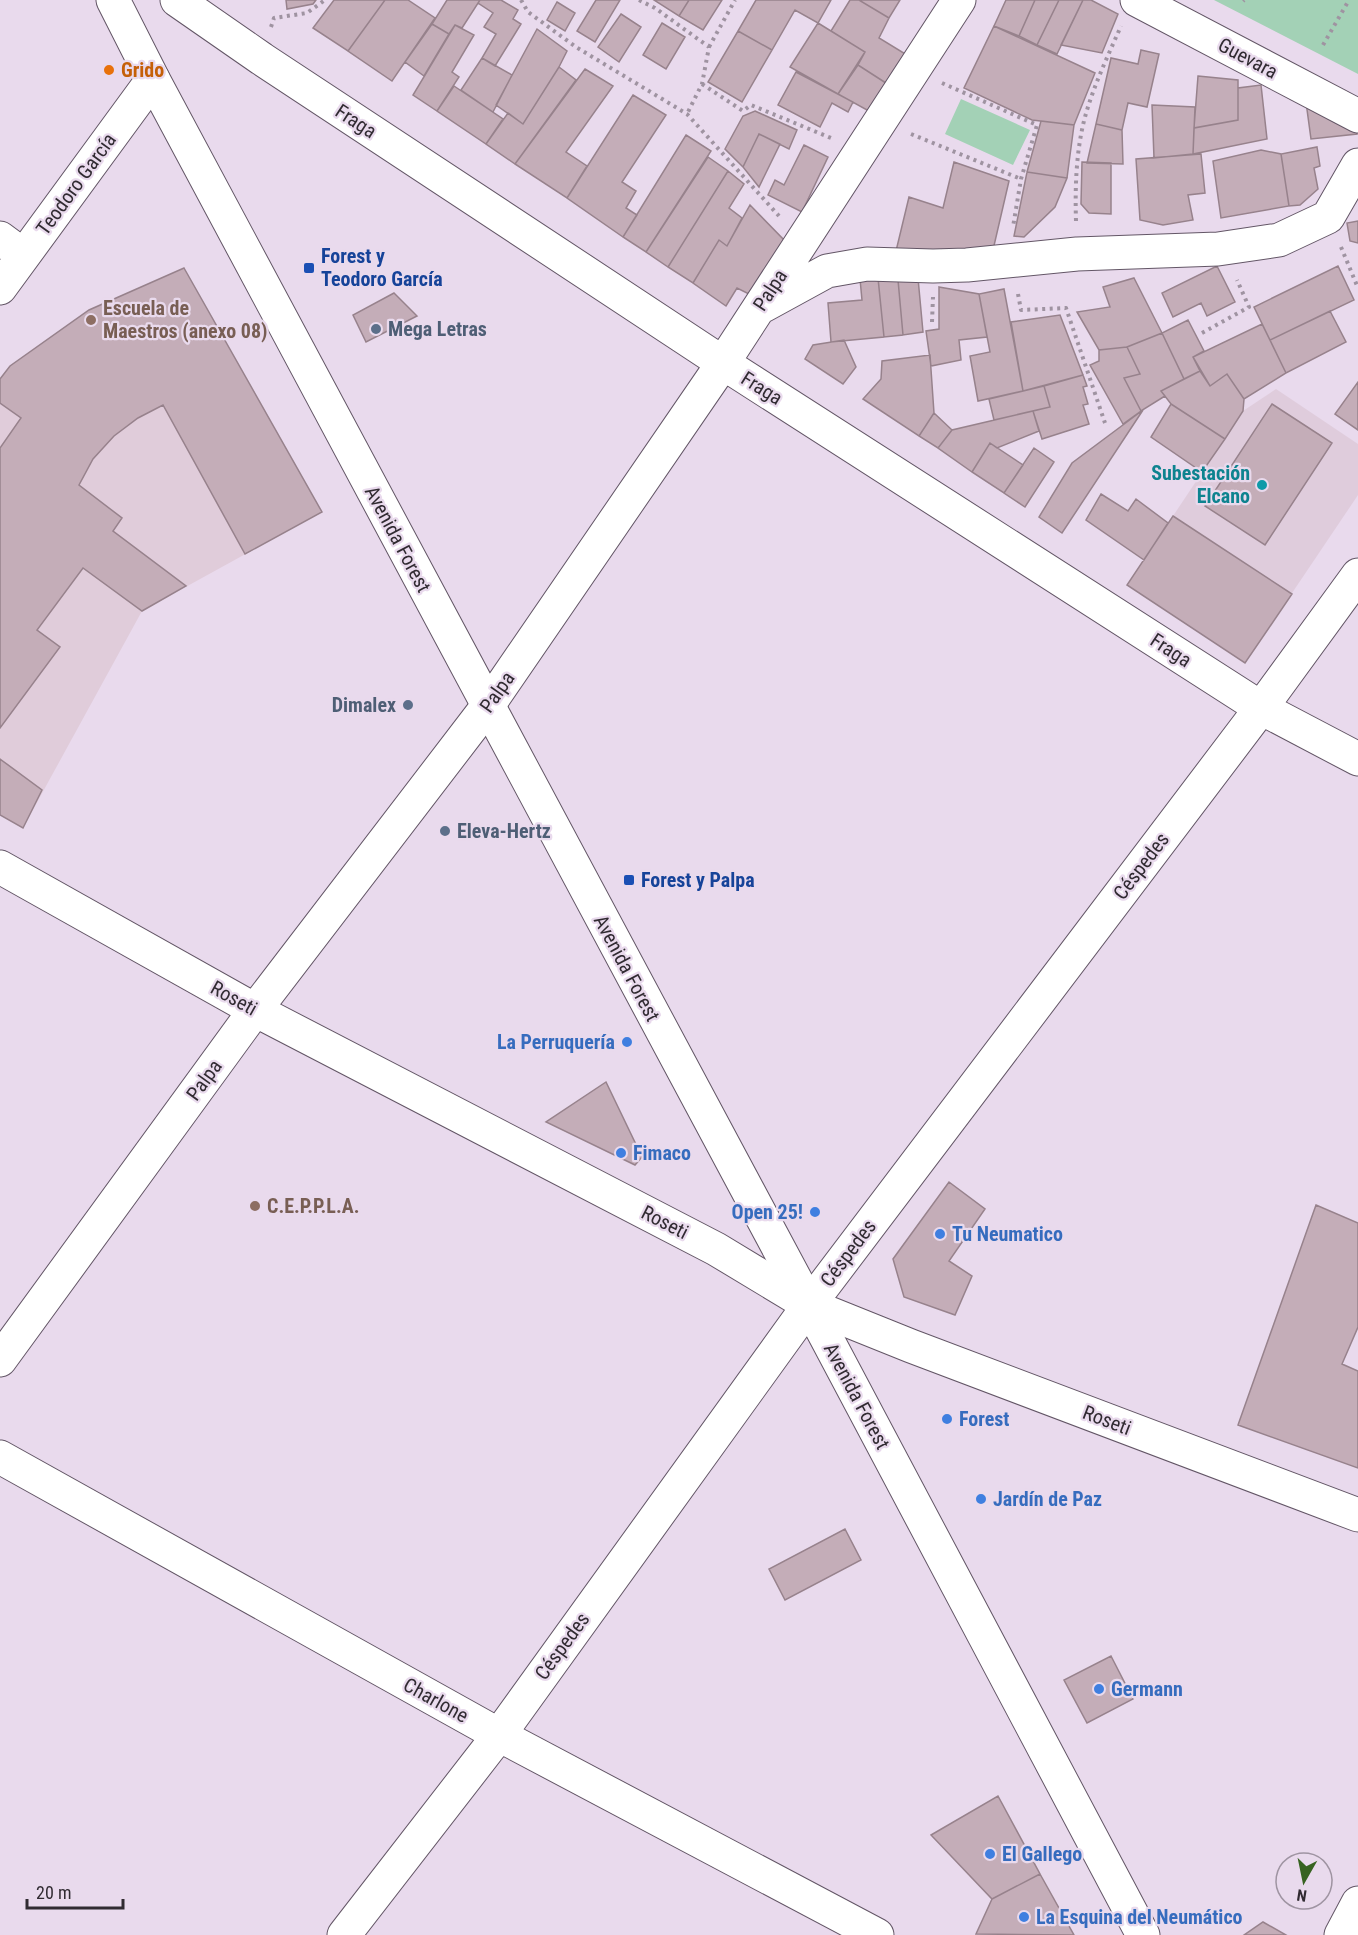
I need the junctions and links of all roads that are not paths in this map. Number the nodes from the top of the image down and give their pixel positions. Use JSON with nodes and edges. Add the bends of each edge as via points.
{"nodes":[{"id":1,"x":113,"y":0,"type":"edge"},
{"id":2,"x":959,"y":0,"type":"edge"},
{"id":3,"x":195,"y":5,"type":"edge"},
{"id":4,"x":1130,"y":10,"type":"edge"},
{"id":5,"x":153,"y":79,"type":"junction"},
{"id":6,"x":1358,"y":116,"type":"edge"},
{"id":7,"x":1358,"y":165,"type":"edge"},
{"id":8,"x":12,"y":247,"type":"edge"},
{"id":9,"x":0,"y":288,"type":"edge"},
{"id":10,"x":759,"y":308,"type":"junction"},
{"id":11,"x":723,"y":363,"type":"junction"},
{"id":12,"x":1358,"y":575,"type":"edge"},
{"id":13,"x":488,"y":707,"type":"junction"},
{"id":14,"x":1261,"y":708,"type":"junction"},
{"id":15,"x":1358,"y":759,"type":"edge"},
{"id":16,"x":0,"y":867,"type":"edge"},
{"id":17,"x":255,"y":1010,"type":"junction"},
{"id":18,"x":809,"y":1305,"type":"junction"},
{"id":19,"x":0,"y":1360,"type":"edge"},
{"id":20,"x":0,"y":1457,"type":"edge"},
{"id":21,"x":1358,"y":1515,"type":"edge"},
{"id":22,"x":499,"y":1735,"type":"junction"},
{"id":23,"x":1358,"y":1903,"type":"edge"},
{"id":24,"x":864,"y":1932,"type":"edge"},
{"id":25,"x":344,"y":1935,"type":"edge"},
{"id":26,"x":1143,"y":1935,"type":"edge"},
{"id":27,"x":1341,"y":1935,"type":"edge"}],
"edges":[{"from":1,"to":5,"type":"street","name":"Avenida Forest"},
{"from":2,"to":10,"type":"street","name":"Palpa"},
{"from":3,"to":11,"type":"street","name":"Fraga"},
{"from":4,"to":6,"type":"street","name":"Guevara"},
{"from":5,"to":8,"type":"street","name":"Teodoro García"},
{"from":5,"to":13,"type":"street","name":"Avenida Forest"},
{"from":7,"to":10,"type":"street","via":[[1328,217],[1279,240],[1218,249],[1077,254],[1012,273],[867,264],[827,271]]},
{"from":8,"to":9,"type":"street","name":"Teodoro García"},
{"from":10,"to":11,"type":"street","name":"Palpa"},
{"from":11,"to":13,"type":"street","name":"Palpa"},
{"from":11,"to":14,"type":"street","name":"Fraga"},
{"from":12,"to":14,"type":"street","name":"Céspedes"},
{"from":13,"to":17,"type":"street","name":"Palpa"},
{"from":13,"to":18,"type":"street","name":"Avenida Forest"},
{"from":14,"to":15,"type":"street","name":"Fraga"},
{"from":14,"to":18,"type":"street","name":"Céspedes"},
{"from":16,"to":17,"type":"street","name":"Roseti"},
{"from":17,"to":18,"type":"street","name":"Roseti","via":[[716,1249]]},
{"from":17,"to":19,"type":"street","name":"Palpa"},
{"from":18,"to":21,"type":"street","name":"Roseti"},
{"from":18,"to":22,"type":"street","name":"Céspedes"},
{"from":18,"to":26,"type":"street","name":"Avenida Forest"},
{"from":20,"to":22,"type":"street","name":"Charlone"},
{"from":22,"to":24,"type":"street","name":"Charlone"},
{"from":22,"to":25,"type":"street","name":"Céspedes"},
{"from":23,"to":27,"type":"street"}]}
